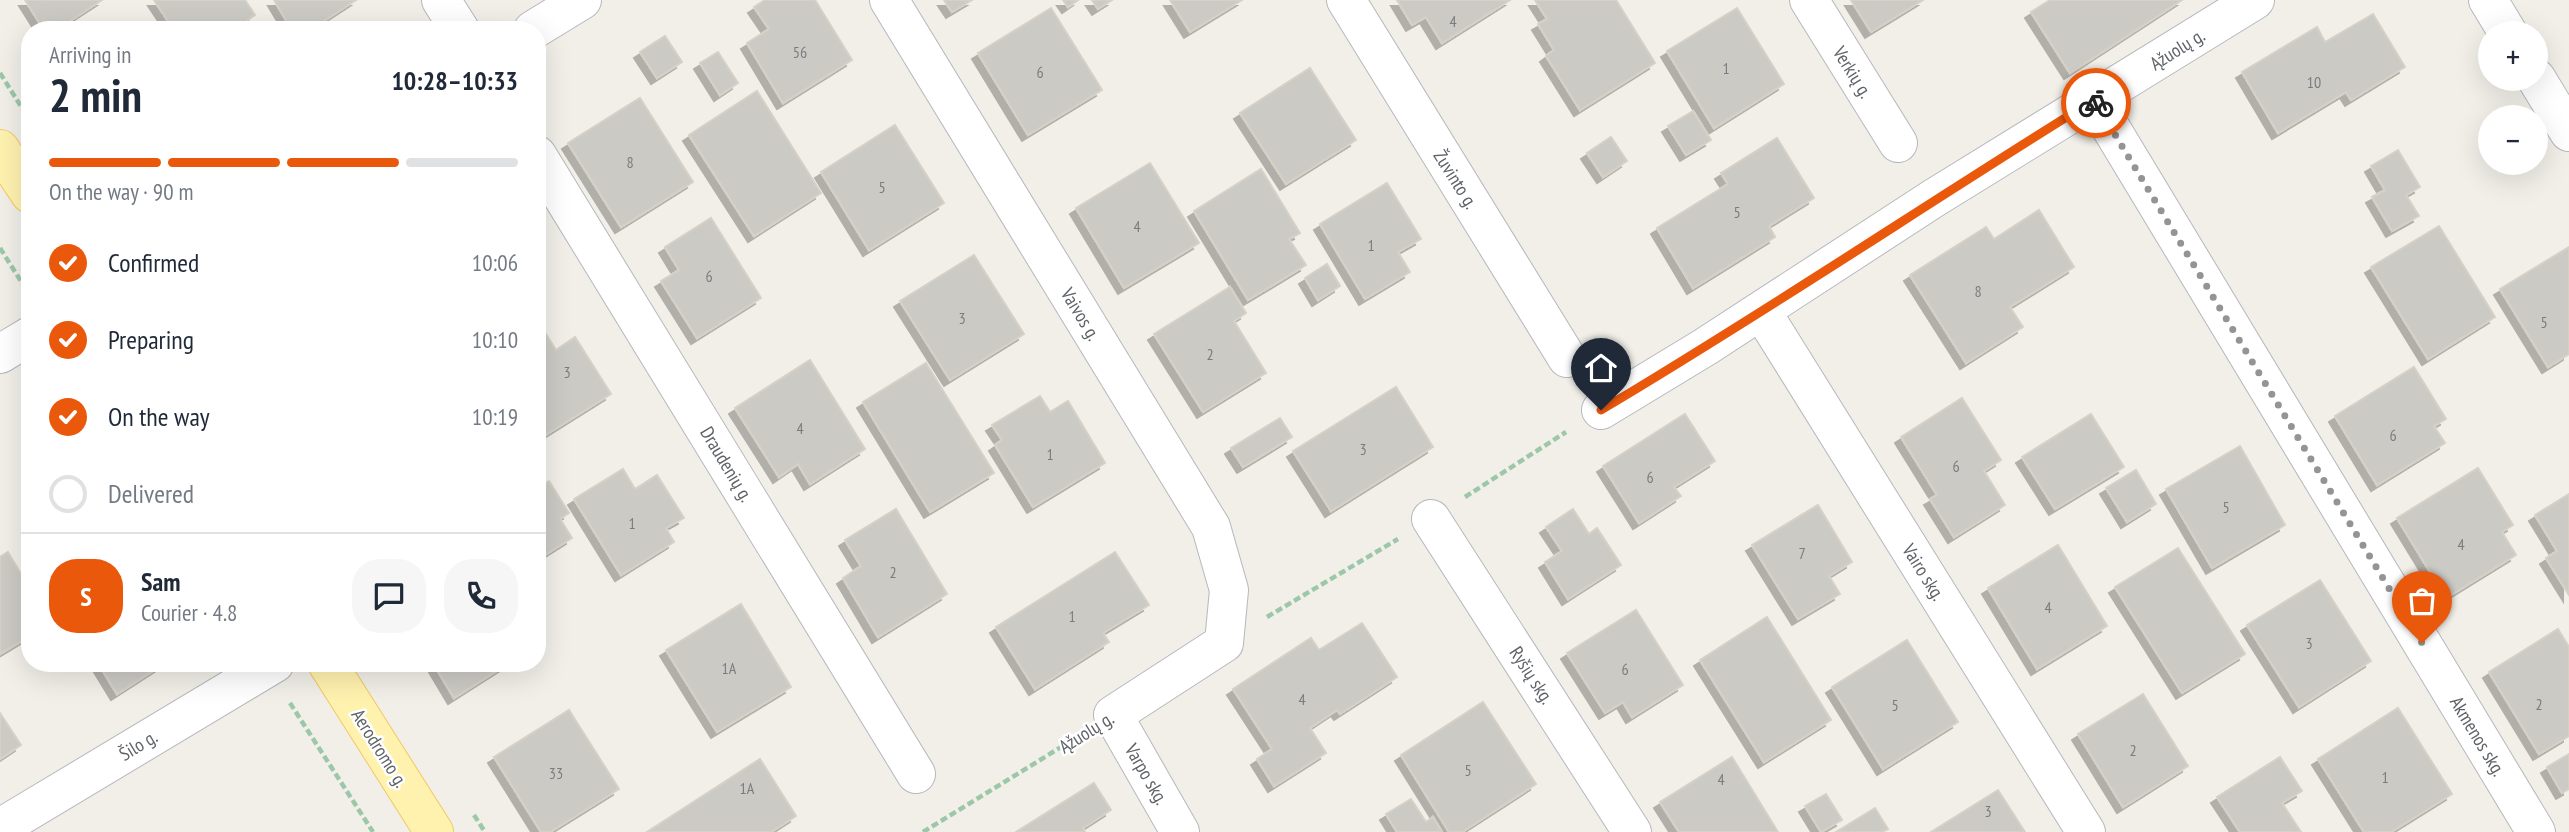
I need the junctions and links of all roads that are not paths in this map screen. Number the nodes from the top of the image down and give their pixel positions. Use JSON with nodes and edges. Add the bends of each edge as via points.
{"nodes":[{"id":1,"x":441,"y":0,"type":"edge"},
{"id":2,"x":582,"y":0,"type":"edge"},
{"id":3,"x":889,"y":0,"type":"edge"},
{"id":4,"x":1346,"y":0,"type":"edge"},
{"id":5,"x":1808,"y":0,"type":"edge"},
{"id":6,"x":2255,"y":0,"type":"edge"},
{"id":7,"x":2488,"y":0,"type":"edge"},
{"id":8,"x":454,"y":21,"type":"edge"},
{"id":9,"x":2501,"y":21,"type":"edge"},
{"id":10,"x":546,"y":22,"type":"edge"},
{"id":11,"x":2544,"y":91,"type":"edge"},
{"id":12,"x":2094,"y":100,"type":"junction"},
{"id":13,"x":2569,"y":132,"type":"edge"},
{"id":14,"x":1898,"y":143,"type":"dead end"},
{"id":15,"x":0,"y":149,"type":"edge"},
{"id":16,"x":546,"y":170,"type":"edge"},
{"id":17,"x":21,"y":180,"type":"edge"},
{"id":18,"x":1762,"y":312,"type":"junction"},
{"id":19,"x":21,"y":342,"type":"edge"},
{"id":20,"x":0,"y":354,"type":"edge"},
{"id":21,"x":1567,"y":358,"type":"dead end"},
{"id":22,"x":1601,"y":410,"type":"dead end"},
{"id":23,"x":1431,"y":519,"type":"dead end"},
{"id":24,"x":1224,"y":643,"type":"joint"},
{"id":25,"x":259,"y":672,"type":"edge"},
{"id":26,"x":333,"y":672,"type":"edge"},
{"id":27,"x":1113,"y":715,"type":"joint"},
{"id":28,"x":916,"y":774,"type":"dead end"},
{"id":29,"x":0,"y":828,"type":"edge"},
{"id":30,"x":433,"y":832,"type":"edge"},
{"id":31,"x":1180,"y":832,"type":"edge"},
{"id":32,"x":1632,"y":832,"type":"edge"},
{"id":33,"x":2086,"y":832,"type":"edge"},
{"id":34,"x":2536,"y":832,"type":"edge"}],
"edges":[{"from":1,"to":8,"type":"street"},
{"from":2,"to":10,"type":"street"},
{"from":3,"to":24,"type":"street","name":"Vaivos g.","via":[[1211,527],[1229,590]]},
{"from":4,"to":21,"type":"street","name":"Žuvinto g."},
{"from":5,"to":14,"type":"street","name":"Verkių g."},
{"from":6,"to":12,"type":"street","name":"Ąžuolų g."},
{"from":7,"to":9,"type":"street"},
{"from":11,"to":13,"type":"street"},
{"from":12,"to":18,"type":"street","name":"Ąžuolų g.","via":[[1934,198]]},
{"from":12,"to":34,"type":"street","name":"Akmenos skg."},
{"from":15,"to":17,"type":"main road"},
{"from":16,"to":28,"type":"street","name":"Draudenių g."},
{"from":18,"to":22,"type":"street","name":"Ąžuolų g."},
{"from":18,"to":33,"type":"street","name":"Vairo skg."},
{"from":19,"to":20,"type":"street"},
{"from":23,"to":32,"type":"street","name":"Ryšių skg."},
{"from":24,"to":27,"type":"street","name":"Ąžuolų g."},
{"from":25,"to":29,"type":"street","name":"Šilo g."},
{"from":26,"to":30,"type":"main road","name":"Aerodromo g."},
{"from":27,"to":31,"type":"street","name":"Varpo skg."}]}
